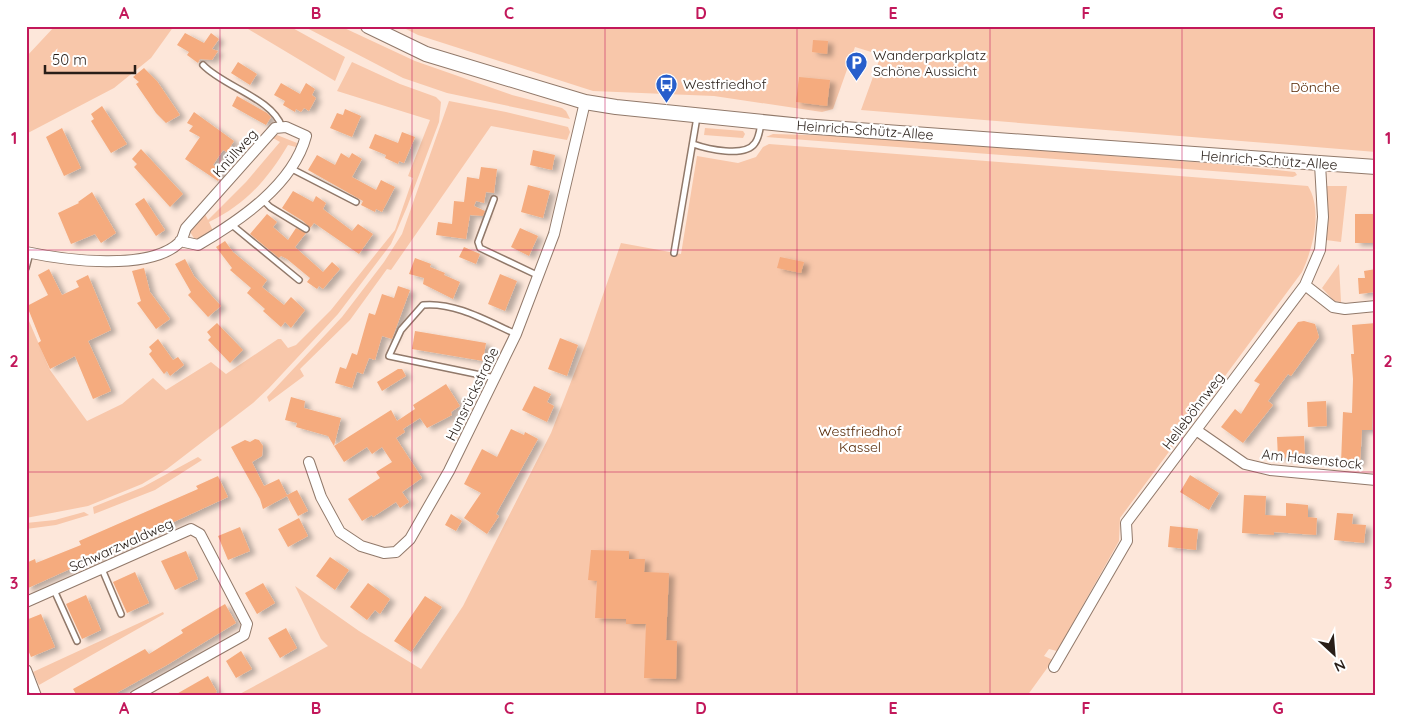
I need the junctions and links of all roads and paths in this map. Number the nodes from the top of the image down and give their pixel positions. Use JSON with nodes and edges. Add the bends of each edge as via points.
{"nodes":[{"id":1,"x":368,"y":26,"type":"edge"},
{"id":2,"x":203,"y":65,"type":"dead end"},
{"id":3,"x":585,"y":102,"type":"junction"},
{"id":4,"x":697,"y":117,"type":"junction"},
{"id":5,"x":761,"y":123,"type":"junction"},
{"id":6,"x":282,"y":127,"type":"junction"},
{"id":7,"x":693,"y":144,"type":"junction"},
{"id":8,"x":1320,"y":164,"type":"junction"},
{"id":9,"x":1376,"y":167,"type":"edge"},
{"id":10,"x":289,"y":168,"type":"junction"},
{"id":11,"x":494,"y":199,"type":"dead end"},
{"id":12,"x":263,"y":200,"type":"junction"},
{"id":13,"x":356,"y":202,"type":"dead end"},
{"id":14,"x":232,"y":225,"type":"junction"},
{"id":15,"x":306,"y":229,"type":"dead end"},
{"id":16,"x":180,"y":242,"type":"junction"},
{"id":17,"x":28,"y":252,"type":"edge"},
{"id":18,"x":674,"y":253,"type":"dead end"},
{"id":19,"x":26,"y":268,"type":"edge"},
{"id":20,"x":539,"y":276,"type":"junction"},
{"id":21,"x":299,"y":280,"type":"dead end"},
{"id":22,"x":1305,"y":285,"type":"junction"},
{"id":23,"x":1376,"y":306,"type":"edge"},
{"id":24,"x":516,"y":334,"type":"junction"},
{"id":25,"x":495,"y":378,"type":"junction"},
{"id":26,"x":1196,"y":430,"type":"junction"},
{"id":27,"x":309,"y":462,"type":"dead end"},
{"id":28,"x":1376,"y":480,"type":"edge"},
{"id":29,"x":102,"y":568,"type":"junction"},
{"id":30,"x":54,"y":590,"type":"junction"},
{"id":31,"x":26,"y":602,"type":"edge"},
{"id":32,"x":122,"y":614,"type":"dead end"},
{"id":33,"x":77,"y":641,"type":"dead end"},
{"id":34,"x":1054,"y":667,"type":"dead end"},
{"id":35,"x":26,"y":670,"type":"edge"},
{"id":36,"x":36,"y":696,"type":"edge"},
{"id":37,"x":135,"y":696,"type":"edge"}],
"edges":[{"from":1,"to":3,"type":"main road","name":"Heinrich-Schütz-Allee","via":[[426,54]]},
{"from":2,"to":6,"type":"lane","via":[[211,74],[279,117]]},
{"from":3,"to":4,"type":"main road","name":"Heinrich-Schütz-Allee"},
{"from":3,"to":20,"type":"street","name":"Hunsrückstraße","via":[[565,193]]},
{"from":4,"to":5,"type":"main road","name":"Heinrich-Schütz-Allee"},
{"from":4,"to":7,"type":"lane"},
{"from":5,"to":7,"type":"lane","via":[[756,143],[748,149],[708,149]]},
{"from":5,"to":8,"type":"main road","name":"Heinrich-Schütz-Allee"},
{"from":6,"to":10,"type":"street","via":[[306,136]]},
{"from":6,"to":16,"type":"street","name":"Knüllweg","via":[[276,128],[186,228]]},
{"from":7,"to":18,"type":"lane"},
{"from":8,"to":9,"type":"main road","name":"Heinrich-Schütz-Allee"},
{"from":8,"to":22,"type":"street","name":"Helleböhnweg","via":[[1323,217],[1320,250]]},
{"from":10,"to":12,"type":"street"},
{"from":10,"to":13,"type":"lane"},
{"from":11,"to":20,"type":"lane","via":[[478,242],[480,248]]},
{"from":12,"to":14,"type":"street"},
{"from":12,"to":15,"type":"lane"},
{"from":14,"to":16,"type":"street","via":[[198,245]]},
{"from":14,"to":21,"type":"lane"},
{"from":16,"to":17,"type":"street","via":[[161,252],[130,260],[94,262]]},
{"from":17,"to":19,"type":"lane"},
{"from":20,"to":24,"type":"street","name":"Hunsrückstraße"},
{"from":22,"to":23,"type":"street","via":[[1333,307]]},
{"from":22,"to":26,"type":"street","name":"Helleböhnweg"},
{"from":24,"to":25,"type":"street","name":"Hunsrückstraße"},
{"from":24,"to":25,"type":"lane","via":[[465,312],[435,304],[423,305],[401,330],[389,356]]},
{"from":25,"to":27,"type":"street","name":"Hunsrückstraße","via":[[440,487],[410,539],[396,552],[384,553],[361,546],[340,532],[321,497]]},
{"from":26,"to":28,"type":"street","name":"Am Hasenstock","via":[[1245,464],[1270,470]]},
{"from":26,"to":34,"type":"street","name":"Helleböhnweg","via":[[1126,523],[1126,541]]},
{"from":29,"to":30,"type":"street","name":"Schwarzwaldweg"},
{"from":29,"to":32,"type":"lane"},
{"from":29,"to":37,"type":"street","name":"Schwarzwaldweg","via":[[191,528],[200,534],[247,624],[244,635]]},
{"from":30,"to":31,"type":"street","name":"Schwarzwaldweg"},
{"from":30,"to":33,"type":"lane"},
{"from":35,"to":36,"type":"street"}]}
